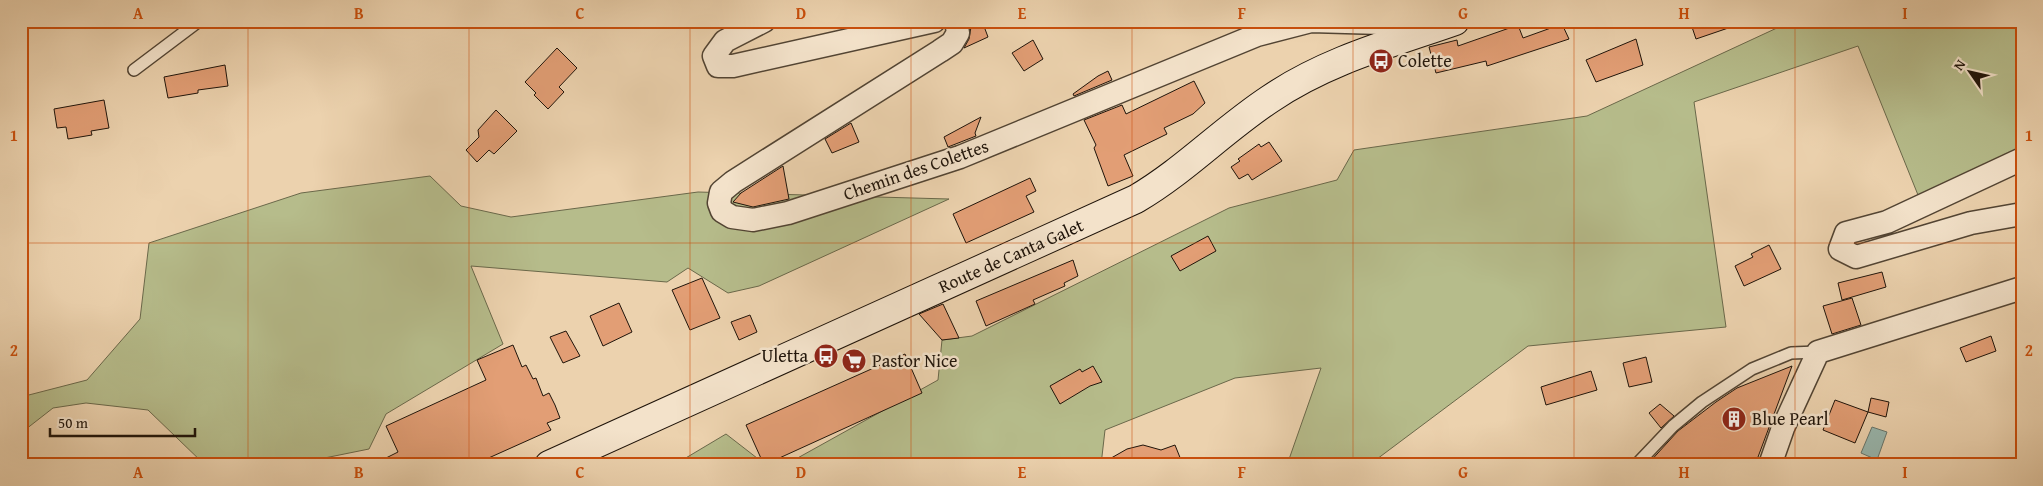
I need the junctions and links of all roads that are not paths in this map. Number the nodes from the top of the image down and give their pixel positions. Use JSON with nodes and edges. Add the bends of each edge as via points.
{"nodes":[{"id":1,"x":199,"y":21,"type":"edge"},
{"id":2,"x":764,"y":21,"type":"edge"},
{"id":3,"x":934,"y":21,"type":"edge"},
{"id":4,"x":956,"y":21,"type":"edge"},
{"id":5,"x":1455,"y":21,"type":"edge"},
{"id":6,"x":1403,"y":40,"type":"junction"},
{"id":7,"x":134,"y":70,"type":"dead end"},
{"id":8,"x":2022,"y":159,"type":"edge"},
{"id":9,"x":2022,"y":214,"type":"edge"},
{"id":10,"x":2022,"y":288,"type":"edge"},
{"id":11,"x":1818,"y":352,"type":"junction"},
{"id":12,"x":549,"y":465,"type":"edge"},
{"id":13,"x":1636,"y":465,"type":"edge"},
{"id":14,"x":1770,"y":465,"type":"edge"}],
"edges":[{"from":1,"to":7,"type":"lane"},
{"from":2,"to":3,"type":"street","via":[[725,41],[714,56],[718,66],[733,66]]},
{"from":4,"to":6,"type":"street","name":"Chemin des Colettes","via":[[958,33],[952,43],[733,182],[721,192],[719,203],[722,211],[732,217],[753,220],[788,213],[960,158],[1257,35],[1311,22],[1381,23],[1400,30]]},
{"from":5,"to":6,"type":"main road","name":"Route de Canta Galet"},
{"from":6,"to":12,"type":"main road","name":"Route de Canta Galet","via":[[1302,78],[1269,99],[1161,184],[1136,199]]},
{"from":8,"to":9,"type":"street","via":[[1887,222],[1846,233],[1840,249],[1856,257],[1971,223]]},
{"from":10,"to":11,"type":"street"},
{"from":11,"to":13,"type":"lane","via":[[1791,353],[1752,369],[1702,402],[1673,426]]},
{"from":11,"to":14,"type":"street","via":[[1783,428]]}]}
